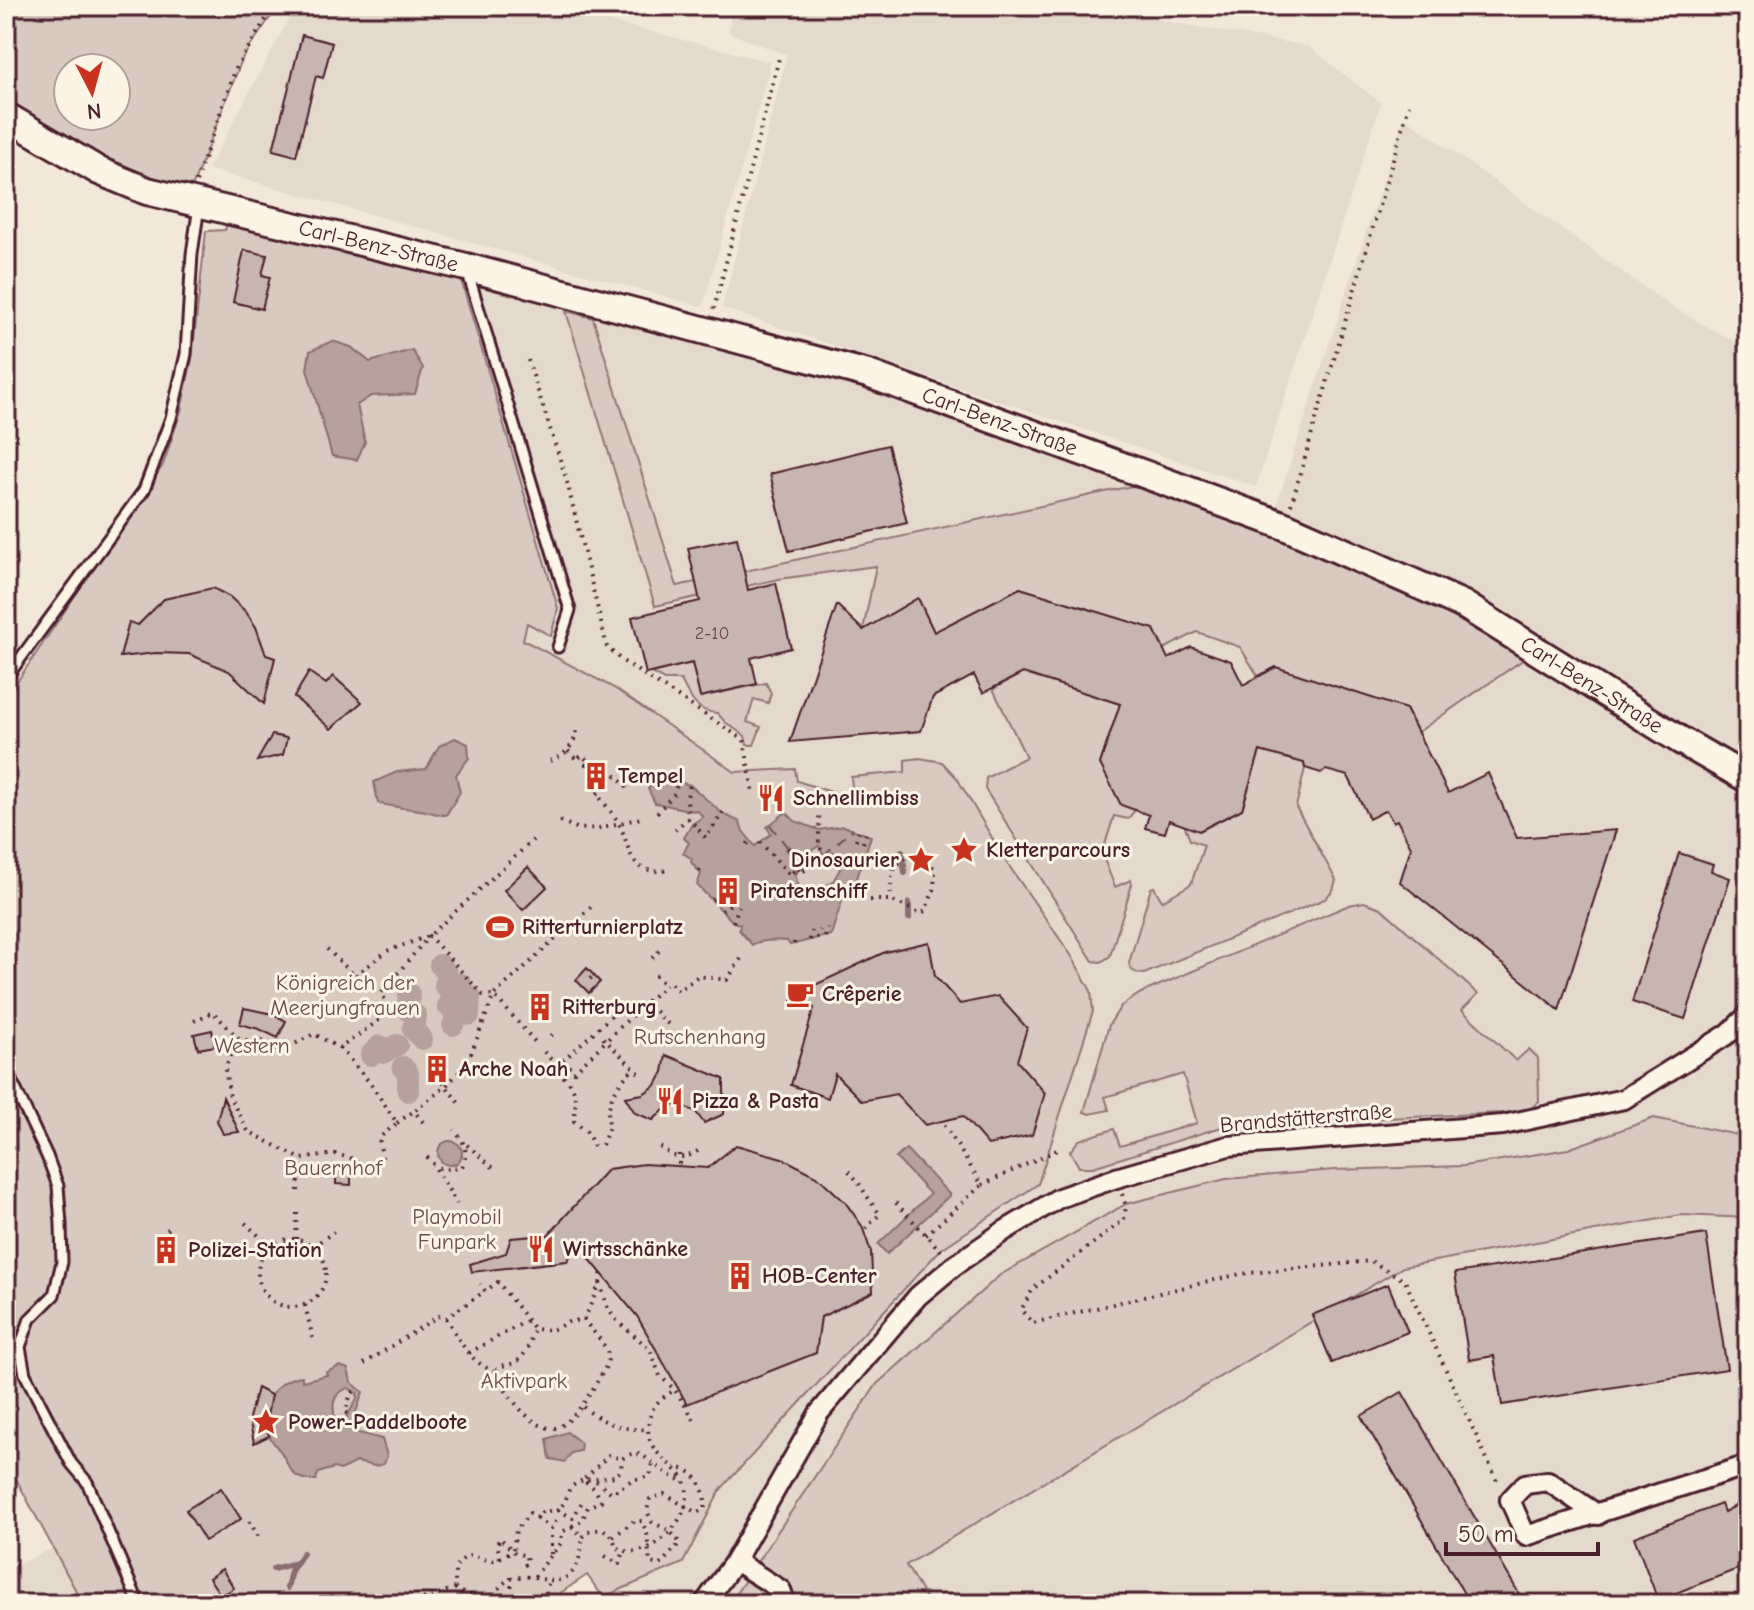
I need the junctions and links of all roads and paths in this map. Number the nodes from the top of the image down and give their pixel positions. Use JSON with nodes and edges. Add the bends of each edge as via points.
{"nodes":[{"id":1,"x":274,"y":6,"type":"edge"},
{"id":2,"x":779,"y":58,"type":"dead end"},
{"id":3,"x":1409,"y":105,"type":"dead end"},
{"id":4,"x":6,"y":116,"type":"edge"},
{"id":5,"x":199,"y":203,"type":"junction"},
{"id":6,"x":466,"y":267,"type":"junction"},
{"id":7,"x":709,"y":331,"type":"junction"},
{"id":8,"x":528,"y":360,"type":"dead end"},
{"id":9,"x":1285,"y":526,"type":"junction"},
{"id":10,"x":558,"y":647,"type":"dead end"},
{"id":11,"x":6,"y":678,"type":"edge"},
{"id":12,"x":577,"y":728,"type":"dead end"},
{"id":13,"x":568,"y":751,"type":"junction"},
{"id":14,"x":550,"y":761,"type":"dead end"},
{"id":15,"x":1748,"y":779,"type":"edge"},
{"id":16,"x":678,"y":781,"type":"dead end"},
{"id":17,"x":690,"y":785,"type":"dead end"},
{"id":18,"x":606,"y":786,"type":"junction"},
{"id":19,"x":627,"y":788,"type":"dead end"},
{"id":20,"x":753,"y":792,"type":"dead end"},
{"id":21,"x":726,"y":808,"type":"dead end"},
{"id":22,"x":657,"y":813,"type":"dead end"},
{"id":23,"x":819,"y":816,"type":"dead end"},
{"id":24,"x":641,"y":818,"type":"dead end"},
{"id":25,"x":688,"y":818,"type":"junction"},
{"id":26,"x":560,"y":821,"type":"dead end"},
{"id":27,"x":619,"y":822,"type":"junction"},
{"id":28,"x":675,"y":830,"type":"dead end"},
{"id":29,"x":859,"y":831,"type":"dead end"},
{"id":30,"x":866,"y":834,"type":"dead end"},
{"id":31,"x":533,"y":840,"type":"dead end"},
{"id":32,"x":856,"y":840,"type":"dead end"},
{"id":33,"x":760,"y":842,"type":"dead end"},
{"id":34,"x":863,"y":843,"type":"dead end"},
{"id":35,"x":788,"y":848,"type":"dead end"},
{"id":36,"x":704,"y":867,"type":"dead end"},
{"id":37,"x":671,"y":870,"type":"dead end"},
{"id":38,"x":805,"y":870,"type":"junction"},
{"id":39,"x":699,"y":871,"type":"dead end"},
{"id":40,"x":721,"y":894,"type":"dead end"},
{"id":41,"x":712,"y":900,"type":"dead end"},
{"id":42,"x":862,"y":900,"type":"dead end"},
{"id":43,"x":890,"y":900,"type":"junction"},
{"id":44,"x":733,"y":902,"type":"dead end"},
{"id":45,"x":739,"y":906,"type":"dead end"},
{"id":46,"x":591,"y":907,"type":"dead end"},
{"id":47,"x":722,"y":911,"type":"dead end"},
{"id":48,"x":733,"y":922,"type":"dead end"},
{"id":49,"x":828,"y":928,"type":"dead end"},
{"id":50,"x":820,"y":930,"type":"dead end"},
{"id":51,"x":812,"y":931,"type":"dead end"},
{"id":52,"x":429,"y":936,"type":"junction"},
{"id":53,"x":825,"y":937,"type":"dead end"},
{"id":54,"x":817,"y":938,"type":"dead end"},
{"id":55,"x":810,"y":940,"type":"dead end"},
{"id":56,"x":327,"y":949,"type":"dead end"},
{"id":57,"x":659,"y":951,"type":"dead end"},
{"id":58,"x":744,"y":954,"type":"dead end"},
{"id":59,"x":652,"y":958,"type":"dead end"},
{"id":60,"x":655,"y":975,"type":"dead end"},
{"id":61,"x":665,"y":985,"type":"junction"},
{"id":62,"x":494,"y":995,"type":"junction"},
{"id":63,"x":646,"y":1002,"type":"junction"},
{"id":64,"x":619,"y":1009,"type":"dead end"},
{"id":65,"x":1748,"y":1015,"type":"edge"},
{"id":66,"x":194,"y":1021,"type":"dead end"},
{"id":67,"x":668,"y":1024,"type":"dead end"},
{"id":68,"x":605,"y":1040,"type":"junction"},
{"id":69,"x":241,"y":1041,"type":"junction"},
{"id":70,"x":536,"y":1043,"type":"dead end"},
{"id":71,"x":340,"y":1048,"type":"junction"},
{"id":72,"x":544,"y":1052,"type":"dead end"},
{"id":73,"x":563,"y":1060,"type":"junction"},
{"id":74,"x":557,"y":1066,"type":"junction"},
{"id":75,"x":634,"y":1068,"type":"junction"},
{"id":76,"x":6,"y":1069,"type":"edge"},
{"id":77,"x":639,"y":1073,"type":"dead end"},
{"id":78,"x":438,"y":1075,"type":"dead end"},
{"id":79,"x":445,"y":1087,"type":"junction"},
{"id":80,"x":461,"y":1106,"type":"dead end"},
{"id":81,"x":414,"y":1111,"type":"junction"},
{"id":82,"x":942,"y":1121,"type":"dead end"},
{"id":83,"x":423,"y":1122,"type":"dead end"},
{"id":84,"x":397,"y":1123,"type":"junction"},
{"id":85,"x":454,"y":1130,"type":"dead end"},
{"id":86,"x":465,"y":1143,"type":"junction"},
{"id":87,"x":602,"y":1145,"type":"dead end"},
{"id":88,"x":594,"y":1146,"type":"dead end"},
{"id":89,"x":660,"y":1147,"type":"dead end"},
{"id":90,"x":701,"y":1149,"type":"dead end"},
{"id":91,"x":1059,"y":1149,"type":"dead end"},
{"id":92,"x":427,"y":1157,"type":"dead end"},
{"id":93,"x":382,"y":1158,"type":"dead end"},
{"id":94,"x":301,"y":1159,"type":"junction"},
{"id":95,"x":435,"y":1166,"type":"junction"},
{"id":96,"x":496,"y":1170,"type":"dead end"},
{"id":97,"x":849,"y":1171,"type":"dead end"},
{"id":98,"x":369,"y":1173,"type":"dead end"},
{"id":99,"x":1116,"y":1178,"type":"junction"},
{"id":100,"x":982,"y":1185,"type":"junction"},
{"id":101,"x":298,"y":1191,"type":"dead end"},
{"id":102,"x":896,"y":1203,"type":"dead end"},
{"id":103,"x":457,"y":1204,"type":"dead end"},
{"id":104,"x":297,"y":1212,"type":"dead end"},
{"id":105,"x":245,"y":1223,"type":"dead end"},
{"id":106,"x":170,"y":1227,"type":"dead end"},
{"id":107,"x":863,"y":1231,"type":"dead end"},
{"id":108,"x":334,"y":1232,"type":"dead end"},
{"id":109,"x":926,"y":1235,"type":"junction"},
{"id":110,"x":162,"y":1236,"type":"dead end"},
{"id":111,"x":296,"y":1239,"type":"junction"},
{"id":112,"x":270,"y":1246,"type":"junction"},
{"id":113,"x":313,"y":1246,"type":"junction"},
{"id":114,"x":955,"y":1265,"type":"junction"},
{"id":115,"x":602,"y":1270,"type":"dead end"},
{"id":116,"x":600,"y":1283,"type":"junction"},
{"id":117,"x":480,"y":1284,"type":"dead end"},
{"id":118,"x":485,"y":1291,"type":"junction"},
{"id":119,"x":305,"y":1305,"type":"junction"},
{"id":120,"x":446,"y":1318,"type":"junction"},
{"id":121,"x":528,"y":1320,"type":"junction"},
{"id":122,"x":584,"y":1320,"type":"junction"},
{"id":123,"x":534,"y":1329,"type":"junction"},
{"id":124,"x":314,"y":1343,"type":"dead end"},
{"id":125,"x":469,"y":1353,"type":"junction"},
{"id":126,"x":364,"y":1364,"type":"dead end"},
{"id":127,"x":495,"y":1371,"type":"junction"},
{"id":128,"x":358,"y":1388,"type":"dead end"},
{"id":129,"x":675,"y":1390,"type":"junction"},
{"id":130,"x":583,"y":1407,"type":"junction"},
{"id":131,"x":355,"y":1417,"type":"dead end"},
{"id":132,"x":697,"y":1424,"type":"dead end"},
{"id":133,"x":648,"y":1429,"type":"junction"},
{"id":134,"x":622,"y":1459,"type":"junction"},
{"id":135,"x":653,"y":1464,"type":"junction"},
{"id":136,"x":1748,"y":1465,"type":"edge"},
{"id":137,"x":674,"y":1468,"type":"junction"},
{"id":138,"x":583,"y":1480,"type":"junction"},
{"id":139,"x":595,"y":1480,"type":"junction"},
{"id":140,"x":685,"y":1482,"type":"junction"},
{"id":141,"x":583,"y":1500,"type":"dead end"},
{"id":142,"x":1510,"y":1500,"type":"junction"},
{"id":143,"x":687,"y":1508,"type":"junction"},
{"id":144,"x":558,"y":1510,"type":"junction"},
{"id":145,"x":1598,"y":1515,"type":"junction"},
{"id":146,"x":557,"y":1517,"type":"dead end"},
{"id":147,"x":537,"y":1518,"type":"junction"},
{"id":148,"x":249,"y":1521,"type":"dead end"},
{"id":149,"x":572,"y":1527,"type":"junction"},
{"id":150,"x":551,"y":1528,"type":"junction"},
{"id":151,"x":670,"y":1531,"type":"junction"},
{"id":152,"x":258,"y":1536,"type":"dead end"},
{"id":153,"x":583,"y":1537,"type":"junction"},
{"id":154,"x":613,"y":1537,"type":"junction"},
{"id":155,"x":648,"y":1547,"type":"junction"},
{"id":156,"x":624,"y":1552,"type":"junction"},
{"id":157,"x":515,"y":1554,"type":"junction"},
{"id":158,"x":551,"y":1555,"type":"junction"},
{"id":159,"x":605,"y":1556,"type":"dead end"},
{"id":160,"x":500,"y":1558,"type":"junction"},
{"id":161,"x":735,"y":1561,"type":"junction"},
{"id":162,"x":521,"y":1566,"type":"dead end"},
{"id":163,"x":511,"y":1577,"type":"junction"},
{"id":164,"x":534,"y":1577,"type":"junction"},
{"id":165,"x":549,"y":1581,"type":"junction"},
{"id":166,"x":455,"y":1588,"type":"junction"},
{"id":167,"x":472,"y":1597,"type":"junction"},
{"id":168,"x":512,"y":1597,"type":"junction"},
{"id":169,"x":1748,"y":1597,"type":"edge"},
{"id":170,"x":424,"y":1601,"type":"edge"},
{"id":171,"x":493,"y":1601,"type":"edge"},
{"id":172,"x":139,"y":1604,"type":"edge"},
{"id":173,"x":408,"y":1604,"type":"edge"},
{"id":174,"x":472,"y":1604,"type":"edge"},
{"id":175,"x":704,"y":1604,"type":"edge"},
{"id":176,"x":786,"y":1604,"type":"edge"},
{"id":177,"x":1730,"y":1604,"type":"edge"}],
"edges":[{"from":1,"to":5,"type":"path","via":[[236,68],[196,179]]},
{"from":2,"to":7,"type":"path"},
{"from":3,"to":9,"type":"path"},
{"from":4,"to":5,"type":"street","name":"Carl-Benz-Straße","via":[[99,171],[147,191]]},
{"from":5,"to":6,"type":"street","name":"Carl-Benz-Straße"},
{"from":5,"to":11,"type":"lane","via":[[186,354],[171,418],[144,490]]},
{"from":6,"to":7,"type":"street","name":"Carl-Benz-Straße"},
{"from":6,"to":10,"type":"lane","via":[[570,610]]},
{"from":7,"to":9,"type":"street","name":"Carl-Benz-Straße","via":[[868,374]]},
{"from":8,"to":20,"type":"path","via":[[566,478],[607,647],[744,740]]},
{"from":9,"to":15,"type":"street","name":"Carl-Benz-Straße","via":[[1464,605]]},
{"from":12,"to":13,"type":"path"},
{"from":13,"to":14,"type":"path"},
{"from":13,"to":18,"type":"path","via":[[577,760],[582,755]]},
{"from":16,"to":22,"type":"path","via":[[675,793]]},
{"from":17,"to":25,"type":"path"},
{"from":18,"to":19,"type":"path","via":[[616,776]]},
{"from":18,"to":27,"type":"path","via":[[597,794]]},
{"from":21,"to":25,"type":"path","via":[[706,838]]},
{"from":23,"to":38,"type":"path","via":[[824,855]]},
{"from":24,"to":27,"type":"path"},
{"from":25,"to":28,"type":"path"},
{"from":26,"to":27,"type":"path","via":[[579,829]]},
{"from":27,"to":37,"type":"path","via":[[629,855],[642,869]]},
{"from":29,"to":32,"type":"path"},
{"from":30,"to":34,"type":"path"},
{"from":31,"to":52,"type":"path"},
{"from":33,"to":38,"type":"path","via":[[790,875],[797,868]]},
{"from":35,"to":38,"type":"path"},
{"from":36,"to":39,"type":"path"},
{"from":40,"to":41,"type":"path"},
{"from":42,"to":43,"type":"path"},
{"from":43,"to":43,"type":"path","via":[[925,911],[935,869],[912,855],[900,860],[893,869]]},
{"from":44,"to":47,"type":"path"},
{"from":45,"to":48,"type":"path"},
{"from":46,"to":62,"type":"path"},
{"from":49,"to":53,"type":"path"},
{"from":50,"to":54,"type":"path"},
{"from":51,"to":55,"type":"path"},
{"from":52,"to":56,"type":"path","via":[[387,951],[355,976]]},
{"from":52,"to":62,"type":"path","via":[[483,995]]},
{"from":52,"to":71,"type":"path","via":[[381,993],[392,1011]]},
{"from":57,"to":59,"type":"path"},
{"from":58,"to":61,"type":"path","via":[[727,980],[698,976],[678,991],[669,982]]},
{"from":60,"to":61,"type":"path"},
{"from":61,"to":63,"type":"path"},
{"from":62,"to":70,"type":"path"},
{"from":62,"to":79,"type":"path","via":[[467,1064]]},
{"from":63,"to":67,"type":"path"},
{"from":63,"to":68,"type":"path"},
{"from":64,"to":73,"type":"path"},
{"from":65,"to":99,"type":"street","name":"Brandstätterstraße","via":[[1728,1034],[1624,1099],[1503,1125],[1228,1146]]},
{"from":66,"to":69,"type":"path","via":[[213,1012]]},
{"from":68,"to":73,"type":"path","via":[[574,1072]]},
{"from":68,"to":75,"type":"path"},
{"from":69,"to":71,"type":"path","via":[[264,1041],[279,1052],[314,1034]]},
{"from":69,"to":94,"type":"path","via":[[225,1069],[230,1098],[248,1131]]},
{"from":71,"to":84,"type":"path"},
{"from":72,"to":74,"type":"path"},
{"from":73,"to":74,"type":"path"},
{"from":74,"to":88,"type":"path","via":[[576,1092],[574,1121]]},
{"from":75,"to":77,"type":"path"},
{"from":75,"to":87,"type":"path","via":[[612,1097]]},
{"from":76,"to":172,"type":"lane","via":[[58,1186],[61,1224],[62,1262],[54,1295],[30,1319],[20,1347],[25,1374],[71,1463],[87,1482]]},
{"from":78,"to":79,"type":"path"},
{"from":79,"to":80,"type":"path"},
{"from":79,"to":81,"type":"path"},
{"from":81,"to":83,"type":"path"},
{"from":81,"to":84,"type":"path"},
{"from":82,"to":100,"type":"path"},
{"from":84,"to":93,"type":"path","via":[[379,1138]]},
{"from":85,"to":86,"type":"path"},
{"from":86,"to":95,"type":"path","via":[[462,1167],[446,1171]]},
{"from":86,"to":96,"type":"path"},
{"from":89,"to":90,"type":"path","via":[[679,1158]]},
{"from":91,"to":100,"type":"path"},
{"from":92,"to":95,"type":"path"},
{"from":94,"to":98,"type":"path","via":[[335,1154],[354,1159]]},
{"from":94,"to":101,"type":"path"},
{"from":95,"to":103,"type":"path"},
{"from":97,"to":107,"type":"path","via":[[880,1214]]},
{"from":99,"to":114,"type":"street","name":"Brandstätterstraße","via":[[1059,1198]]},
{"from":99,"to":142,"type":"path","via":[[1126,1206],[1124,1220],[1033,1289],[1021,1310],[1033,1323],[1240,1274],[1371,1261],[1405,1281],[1496,1481]]},
{"from":100,"to":109,"type":"path"},
{"from":102,"to":109,"type":"path"},
{"from":104,"to":111,"type":"path"},
{"from":105,"to":112,"type":"path"},
{"from":106,"to":110,"type":"path"},
{"from":108,"to":113,"type":"path"},
{"from":109,"to":114,"type":"path"},
{"from":111,"to":112,"type":"path"},
{"from":111,"to":113,"type":"path"},
{"from":112,"to":119,"type":"path","via":[[258,1267],[262,1291],[281,1306]]},
{"from":113,"to":119,"type":"path","via":[[326,1273],[321,1292]]},
{"from":114,"to":161,"type":"street","name":"Brandstätterstraße","via":[[918,1296],[819,1413]]},
{"from":115,"to":116,"type":"path"},
{"from":116,"to":122,"type":"path"},
{"from":116,"to":129,"type":"path","via":[[608,1309],[650,1349],[660,1376]]},
{"from":117,"to":118,"type":"path"},
{"from":118,"to":120,"type":"path"},
{"from":118,"to":121,"type":"path","via":[[498,1282]]},
{"from":119,"to":124,"type":"path"},
{"from":120,"to":125,"type":"path"},
{"from":120,"to":126,"type":"path","via":[[438,1316]]},
{"from":121,"to":123,"type":"path"},
{"from":121,"to":125,"type":"path"},
{"from":122,"to":123,"type":"path","via":[[552,1330]]},
{"from":122,"to":130,"type":"path","via":[[606,1348],[608,1361]]},
{"from":123,"to":127,"type":"path","via":[[519,1360]]},
{"from":125,"to":127,"type":"path","via":[[482,1367]]},
{"from":127,"to":130,"type":"path","via":[[517,1406],[543,1426],[562,1425]]},
{"from":128,"to":131,"type":"path","via":[[345,1412]]},
{"from":129,"to":132,"type":"path"},
{"from":129,"to":133,"type":"path","via":[[658,1400]]},
{"from":130,"to":133,"type":"path","via":[[611,1425]]},
{"from":133,"to":137,"type":"path","via":[[654,1451]]},
{"from":134,"to":135,"type":"path","via":[[638,1453]]},
{"from":134,"to":138,"type":"path","via":[[609,1455]]},
{"from":134,"to":139,"type":"path","via":[[616,1476]]},
{"from":135,"to":139,"type":"path","via":[[650,1476],[612,1493]]},
{"from":135,"to":140,"type":"path"},
{"from":136,"to":145,"type":"street"},
{"from":137,"to":140,"type":"path"},
{"from":137,"to":143,"type":"path","via":[[688,1470],[700,1480],[705,1508],[697,1513]]},
{"from":138,"to":139,"type":"path"},
{"from":138,"to":144,"type":"path","via":[[570,1487]]},
{"from":138,"to":149,"type":"path","via":[[601,1501],[588,1507],[582,1521]]},
{"from":140,"to":143,"type":"path"},
{"from":141,"to":144,"type":"path","via":[[573,1518]]},
{"from":142,"to":145,"type":"street","via":[[1525,1484],[1548,1481]]},
{"from":142,"to":145,"type":"street","via":[[1526,1536]]},
{"from":143,"to":151,"type":"path"},
{"from":143,"to":151,"type":"path","via":[[664,1494],[650,1499],[647,1511],[652,1522]]},
{"from":144,"to":147,"type":"path"},
{"from":146,"to":150,"type":"path"},
{"from":147,"to":150,"type":"path"},
{"from":147,"to":157,"type":"path","via":[[530,1513],[516,1530]]},
{"from":148,"to":152,"type":"path"},
{"from":149,"to":153,"type":"path"},
{"from":149,"to":158,"type":"path","via":[[562,1532]]},
{"from":150,"to":158,"type":"path"},
{"from":151,"to":155,"type":"path"},
{"from":151,"to":155,"type":"path","via":[[680,1543],[660,1565],[650,1563]]},
{"from":153,"to":154,"type":"path","via":[[597,1528]]},
{"from":153,"to":165,"type":"path","via":[[580,1560],[570,1575]]},
{"from":154,"to":155,"type":"path","via":[[642,1521]]},
{"from":154,"to":156,"type":"path"},
{"from":155,"to":156,"type":"path"},
{"from":156,"to":159,"type":"path","via":[[619,1564]]},
{"from":157,"to":160,"type":"path"},
{"from":157,"to":160,"type":"path","via":[[500,1538]]},
{"from":157,"to":162,"type":"path","via":[[527,1557],[526,1566]]},
{"from":158,"to":164,"type":"path"},
{"from":160,"to":166,"type":"path","via":[[465,1558],[455,1568]]},
{"from":161,"to":175,"type":"street","name":"Brandstätterstraße"},
{"from":161,"to":176,"type":"street","via":[[781,1590]]},
{"from":163,"to":164,"type":"path"},
{"from":163,"to":168,"type":"path"},
{"from":163,"to":171,"type":"path","via":[[497,1588]]},
{"from":164,"to":165,"type":"path"},
{"from":165,"to":168,"type":"path","via":[[544,1598]]},
{"from":166,"to":167,"type":"path"},
{"from":166,"to":170,"type":"path"},
{"from":167,"to":171,"type":"path"},
{"from":167,"to":174,"type":"path"},
{"from":168,"to":171,"type":"path"},
{"from":169,"to":177,"type":"path"},
{"from":170,"to":173,"type":"path"}]}
